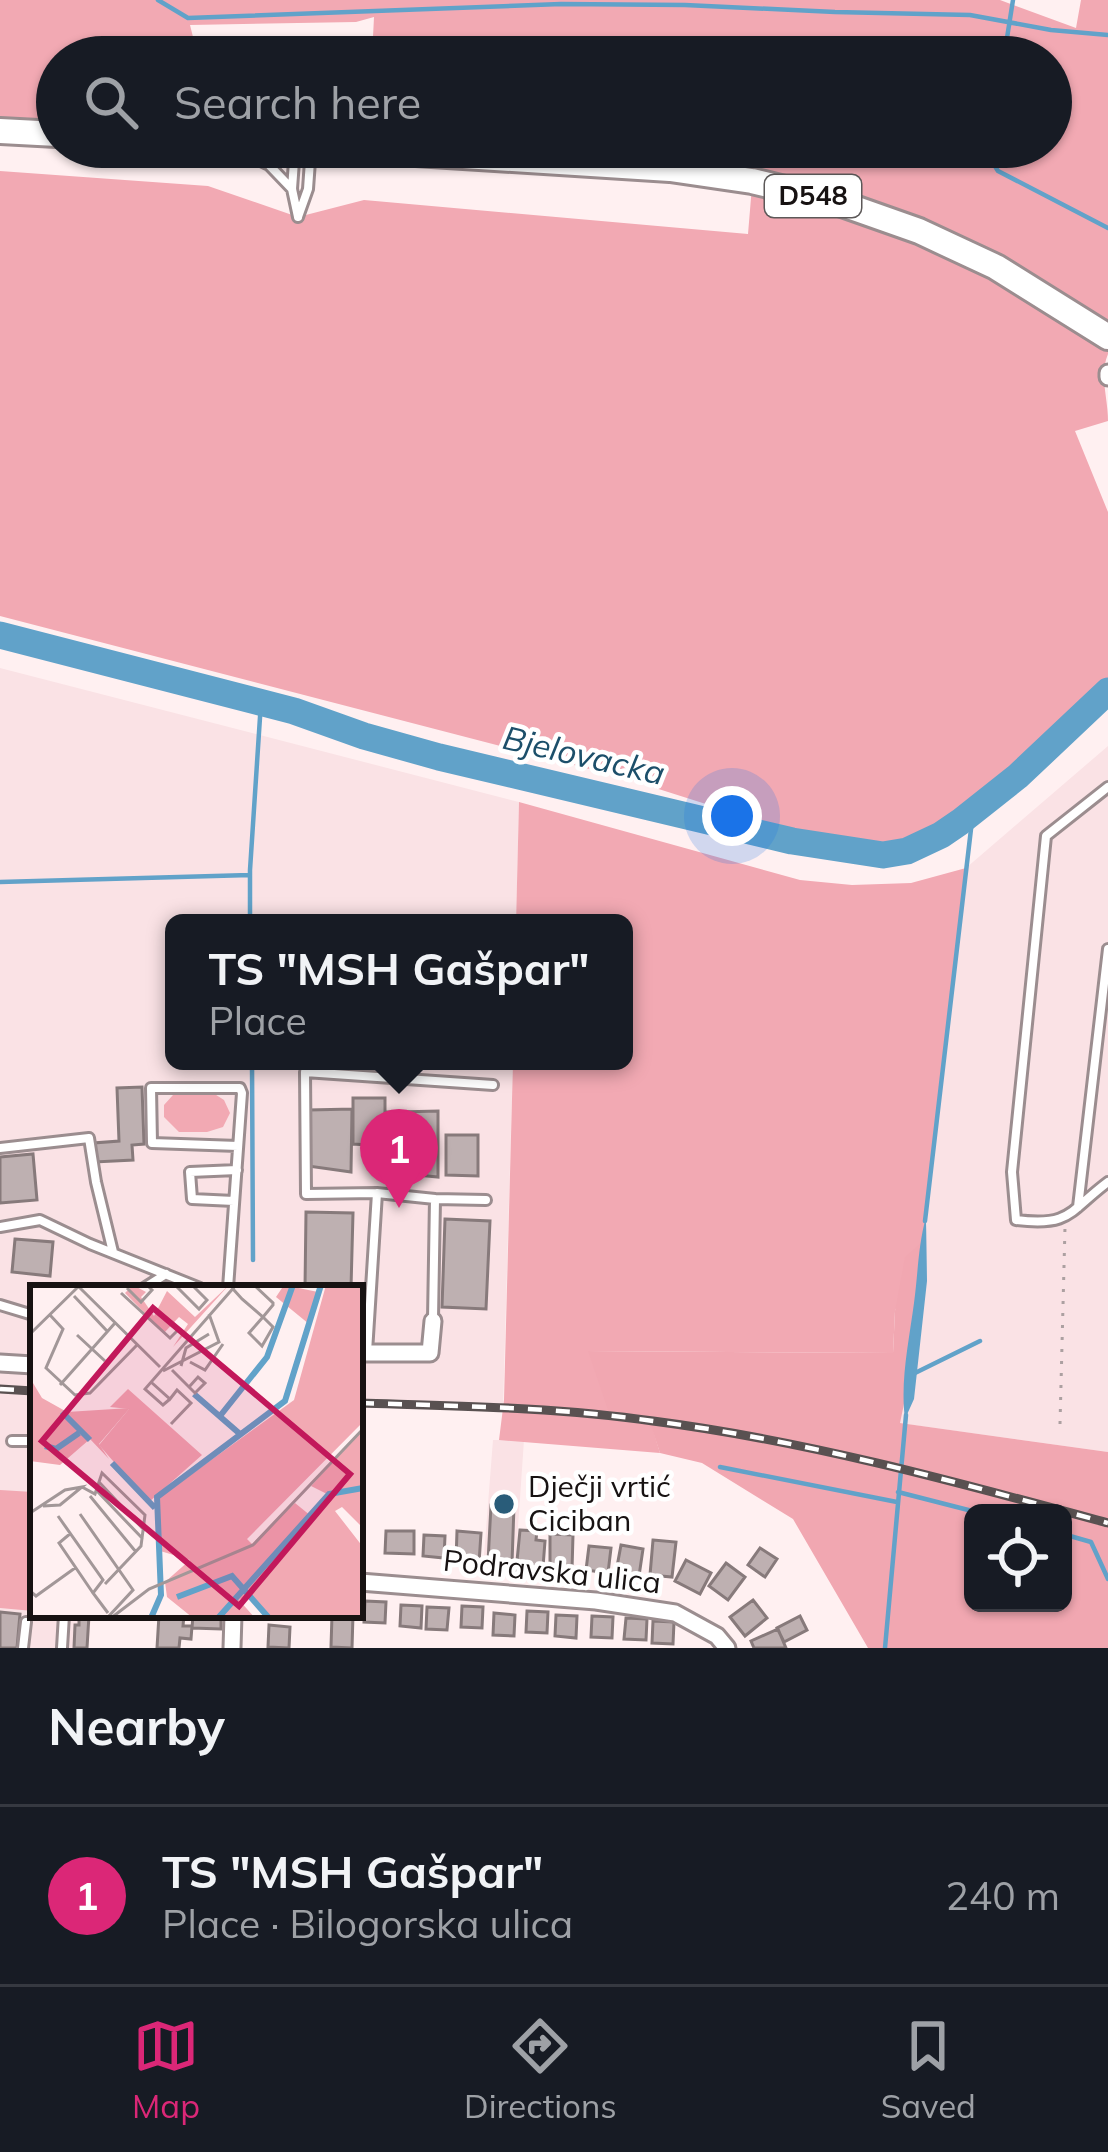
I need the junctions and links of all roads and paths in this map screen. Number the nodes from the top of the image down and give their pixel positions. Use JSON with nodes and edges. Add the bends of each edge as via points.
{"nodes":[{"id":1,"x":0,"y":131,"type":"edge"},
{"id":2,"x":36,"y":133,"type":"edge"},
{"id":3,"x":272,"y":168,"type":"edge"},
{"id":4,"x":294,"y":168,"type":"edge"},
{"id":5,"x":309,"y":168,"type":"edge"},
{"id":6,"x":656,"y":168,"type":"edge"},
{"id":7,"x":292,"y":189,"type":"junction"},
{"id":8,"x":1108,"y":338,"type":"edge"},
{"id":9,"x":1108,"y":787,"type":"edge"},
{"id":10,"x":1108,"y":950,"type":"edge"},
{"id":11,"x":493,"y":1085,"type":"dead end"},
{"id":12,"x":238,"y":1146,"type":"junction"},
{"id":13,"x":0,"y":1148,"type":"edge"},
{"id":14,"x":236,"y":1170,"type":"junction"},
{"id":15,"x":1108,"y":1182,"type":"edge"},
{"id":16,"x":377,"y":1193,"type":"junction"},
{"id":17,"x":435,"y":1198,"type":"junction"},
{"id":18,"x":486,"y":1200,"type":"dead end"},
{"id":19,"x":234,"y":1201,"type":"junction"},
{"id":20,"x":1078,"y":1208,"type":"junction"},
{"id":21,"x":1065,"y":1220,"type":"junction"},
{"id":22,"x":0,"y":1227,"type":"edge"},
{"id":23,"x":113,"y":1253,"type":"junction"},
{"id":24,"x":166,"y":1274,"type":"junction"},
{"id":25,"x":149,"y":1285,"type":"edge"},
{"id":26,"x":193,"y":1285,"type":"edge"},
{"id":27,"x":228,"y":1285,"type":"edge"},
{"id":28,"x":0,"y":1305,"type":"edge"},
{"id":29,"x":30,"y":1314,"type":"edge"},
{"id":30,"x":433,"y":1321,"type":"joint"},
{"id":31,"x":363,"y":1353,"type":"edge"},
{"id":32,"x":0,"y":1363,"type":"edge"},
{"id":33,"x":30,"y":1365,"type":"edge"},
{"id":34,"x":1060,"y":1424,"type":"dead end"},
{"id":35,"x":11,"y":1441,"type":"dead end"},
{"id":36,"x":30,"y":1441,"type":"edge"},
{"id":37,"x":363,"y":1582,"type":"edge"},
{"id":38,"x":64,"y":1618,"type":"edge"},
{"id":39,"x":233,"y":1618,"type":"edge"},
{"id":40,"x":26,"y":1622,"type":"dead end"},
{"id":41,"x":23,"y":1648,"type":"edge"},
{"id":42,"x":62,"y":1648,"type":"edge"},
{"id":43,"x":232,"y":1648,"type":"edge"},
{"id":44,"x":728,"y":1648,"type":"edge"}],
"edges":[{"from":1,"to":2,"type":"main road"},
{"from":3,"to":7,"type":"lane"},
{"from":4,"to":7,"type":"lane"},
{"from":5,"to":7,"type":"lane","via":[[298,217]]},
{"from":6,"to":8,"type":"main road","number":"D548","via":[[834,201],[920,231],[996,267]]},
{"from":9,"to":21,"type":"lane","via":[[1046,836],[1014,1150],[1016,1220]]},
{"from":10,"to":20,"type":"lane"},
{"from":11,"to":16,"type":"lane","via":[[305,1072],[306,1194]]},
{"from":12,"to":12,"type":"lane","via":[[240,1088],[151,1088],[152,1143]]},
{"from":12,"to":14,"type":"lane"},
{"from":13,"to":23,"type":"lane","via":[[89,1138]]},
{"from":14,"to":19,"type":"lane"},
{"from":14,"to":19,"type":"lane","via":[[190,1172],[192,1199]]},
{"from":15,"to":20,"type":"lane"},
{"from":16,"to":17,"type":"lane"},
{"from":16,"to":31,"type":"lane"},
{"from":17,"to":18,"type":"lane"},
{"from":17,"to":30,"type":"lane"},
{"from":19,"to":27,"type":"lane"},
{"from":20,"to":21,"type":"lane"},
{"from":21,"to":34,"type":"path"},
{"from":22,"to":23,"type":"lane","via":[[40,1220]]},
{"from":23,"to":24,"type":"lane"},
{"from":24,"to":25,"type":"lane"},
{"from":24,"to":26,"type":"lane"},
{"from":28,"to":29,"type":"lane"},
{"from":30,"to":31,"type":"street","via":[[430,1353]]},
{"from":32,"to":33,"type":"street"},
{"from":35,"to":36,"type":"lane"},
{"from":37,"to":44,"type":"street","name":"Podravska ulica","via":[[675,1613]]},
{"from":38,"to":42,"type":"lane"},
{"from":39,"to":43,"type":"street"},
{"from":40,"to":41,"type":"lane"}]}
